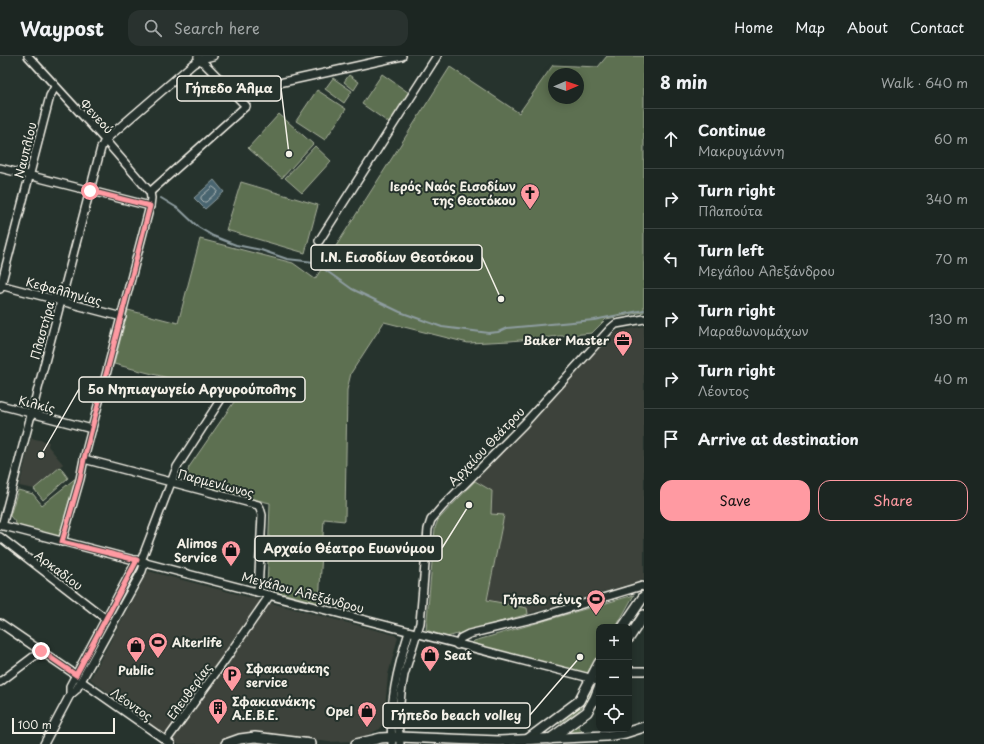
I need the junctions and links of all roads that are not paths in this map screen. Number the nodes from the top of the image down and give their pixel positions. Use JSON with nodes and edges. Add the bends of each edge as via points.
{"nodes":[{"id":1,"x":28,"y":56,"type":"edge"},
{"id":2,"x":213,"y":56,"type":"edge"},
{"id":3,"x":402,"y":56,"type":"edge"},
{"id":4,"x":437,"y":56,"type":"edge"},
{"id":5,"x":199,"y":58,"type":"edge"},
{"id":6,"x":372,"y":60,"type":"edge"},
{"id":7,"x":55,"y":87,"type":"junction"},
{"id":8,"x":234,"y":93,"type":"junction"},
{"id":9,"x":105,"y":140,"type":"junction"},
{"id":10,"x":0,"y":168,"type":"edge"},
{"id":11,"x":29,"y":176,"type":"junction"},
{"id":12,"x":90,"y":191,"type":"junction"},
{"id":13,"x":150,"y":192,"type":"junction"},
{"id":14,"x":150,"y":206,"type":"junction"},
{"id":15,"x":319,"y":241,"type":"dead end"},
{"id":16,"x":0,"y":287,"type":"edge"},
{"id":17,"x":61,"y":301,"type":"junction"},
{"id":18,"x":122,"y":317,"type":"junction"},
{"id":19,"x":644,"y":319,"type":"edge"},
{"id":20,"x":223,"y":396,"type":"dead end"},
{"id":21,"x":0,"y":405,"type":"edge"},
{"id":22,"x":32,"y":413,"type":"junction"},
{"id":23,"x":92,"y":429,"type":"junction"},
{"id":24,"x":84,"y":459,"type":"junction"},
{"id":25,"x":171,"y":482,"type":"junction"},
{"id":26,"x":1,"y":526,"type":"edge"},
{"id":27,"x":0,"y":537,"type":"edge"},
{"id":28,"x":62,"y":542,"type":"junction"},
{"id":29,"x":141,"y":561,"type":"junction"},
{"id":30,"x":644,"y":587,"type":"edge"},
{"id":31,"x":258,"y":592,"type":"junction"},
{"id":32,"x":270,"y":595,"type":"junction"},
{"id":33,"x":644,"y":596,"type":"edge"},
{"id":34,"x":644,"y":615,"type":"edge"},
{"id":35,"x":106,"y":619,"type":"junction"},
{"id":36,"x":0,"y":623,"type":"edge"},
{"id":37,"x":625,"y":624,"type":"edge"},
{"id":38,"x":409,"y":632,"type":"junction"},
{"id":39,"x":632,"y":633,"type":"edge"},
{"id":40,"x":417,"y":634,"type":"junction"},
{"id":41,"x":457,"y":645,"type":"junction"},
{"id":42,"x":41,"y":651,"type":"junction"},
{"id":43,"x":632,"y":671,"type":"edge"},
{"id":44,"x":644,"y":671,"type":"edge"},
{"id":45,"x":76,"y":675,"type":"junction"},
{"id":46,"x":595,"y":680,"type":"edge"},
{"id":47,"x":81,"y":681,"type":"junction"},
{"id":48,"x":0,"y":682,"type":"edge"},
{"id":49,"x":70,"y":695,"type":"junction"},
{"id":50,"x":596,"y":696,"type":"edge"},
{"id":51,"x":644,"y":727,"type":"edge"},
{"id":52,"x":427,"y":738,"type":"junction"},
{"id":53,"x":528,"y":739,"type":"junction"},
{"id":54,"x":550,"y":739,"type":"junction"},
{"id":55,"x":395,"y":741,"type":"edge"},
{"id":56,"x":168,"y":742,"type":"edge"},
{"id":57,"x":44,"y":744,"type":"edge"},
{"id":58,"x":226,"y":744,"type":"edge"},
{"id":59,"x":311,"y":744,"type":"edge"},
{"id":60,"x":356,"y":744,"type":"edge"},
{"id":61,"x":413,"y":744,"type":"edge"}],
"edges":[{"from":1,"to":7,"type":"street","name":"Φενεού"},
{"from":2,"to":5,"type":"street"},
{"from":3,"to":6,"type":"street"},
{"from":4,"to":15,"type":"street"},
{"from":5,"to":8,"type":"street"},
{"from":5,"to":9,"type":"street"},
{"from":6,"to":8,"type":"street"},
{"from":7,"to":9,"type":"street","name":"Φενεού"},
{"from":7,"to":11,"type":"street","name":"Ναυπλίου","via":[[50,96]]},
{"from":8,"to":13,"type":"street","via":[[246,106]]},
{"from":9,"to":12,"type":"street","name":"Πλαστήρα"},
{"from":9,"to":13,"type":"street","name":"Φενεού"},
{"from":10,"to":11,"type":"street"},
{"from":11,"to":12,"type":"street"},
{"from":11,"to":16,"type":"street","name":"Ναυπλίου"},
{"from":12,"to":14,"type":"street"},
{"from":12,"to":17,"type":"street","name":"Πλαστήρα"},
{"from":13,"to":14,"type":"street"},
{"from":14,"to":18,"type":"street"},
{"from":16,"to":17,"type":"street","name":"Κεφαλληνίας"},
{"from":17,"to":18,"type":"street","name":"Κεφαλληνίας"},
{"from":17,"to":22,"type":"street","name":"Πλαστήρα"},
{"from":18,"to":23,"type":"street"},
{"from":19,"to":40,"type":"street","name":"Αρχαίου Θεάτρου","via":[[616,324],[610,329],[524,424],[431,520]]},
{"from":20,"to":25,"type":"street","via":[[180,460]]},
{"from":21,"to":22,"type":"street","name":"Κιλκίς"},
{"from":22,"to":23,"type":"street","name":"Κιλκίς"},
{"from":22,"to":26,"type":"street","name":"Πλαστήρα"},
{"from":23,"to":24,"type":"street"},
{"from":24,"to":25,"type":"street","name":"Παρμενίωνος"},
{"from":24,"to":28,"type":"street"},
{"from":25,"to":29,"type":"street"},
{"from":25,"to":31,"type":"street","name":"Παρμενίωνος","via":[[254,504],[260,508],[262,515]]},
{"from":26,"to":28,"type":"street","name":"Μεγάλου Αλεξάνδρου"},
{"from":27,"to":35,"type":"street","name":"Αρκαδίου"},
{"from":28,"to":29,"type":"street","name":"Μεγάλου Αλεξάνδρου"},
{"from":29,"to":31,"type":"street","name":"Μεγάλου Αλεξάνδρου"},
{"from":29,"to":35,"type":"street"},
{"from":29,"to":47,"type":"street","via":[[142,571]]},
{"from":30,"to":41,"type":"street","via":[[469,634],[461,638]]},
{"from":31,"to":32,"type":"street","name":"Μεγάλου Αλεξάνδρου"},
{"from":32,"to":38,"type":"street","name":"Μεγάλου Αλεξάνδρου"},
{"from":32,"to":56,"type":"street","name":"Ελευθερίας"},
{"from":33,"to":37,"type":"street"},
{"from":34,"to":39,"type":"street"},
{"from":35,"to":45,"type":"street"},
{"from":36,"to":42,"type":"street"},
{"from":38,"to":40,"type":"street","name":"Μεγάλου Αλεξάνδρου"},
{"from":38,"to":55,"type":"street","via":[[395,683],[391,712]]},
{"from":40,"to":41,"type":"street","name":"Μεγάλου Αλεξάνδρου"},
{"from":40,"to":55,"type":"street","name":"Αρχαίου Θεάτρου","via":[[404,675]]},
{"from":41,"to":46,"type":"street","name":"Μεγάλου Αλεξάνδρου"},
{"from":42,"to":45,"type":"street"},
{"from":42,"to":48,"type":"street"},
{"from":43,"to":44,"type":"street"},
{"from":45,"to":49,"type":"street","via":[[70,686]]},
{"from":46,"to":53,"type":"street","via":[[577,704]]},
{"from":47,"to":49,"type":"street"},
{"from":47,"to":56,"type":"street","name":"Λέοντος"},
{"from":49,"to":57,"type":"street"},
{"from":50,"to":54,"type":"street","via":[[587,712]]},
{"from":51,"to":54,"type":"street","via":[[619,734]]},
{"from":52,"to":53,"type":"street","via":[[486,741]]},
{"from":52,"to":55,"type":"street"},
{"from":52,"to":61,"type":"street"},
{"from":53,"to":54,"type":"street"},
{"from":55,"to":60,"type":"street"},
{"from":58,"to":59,"type":"street","via":[[255,737]]}]}
